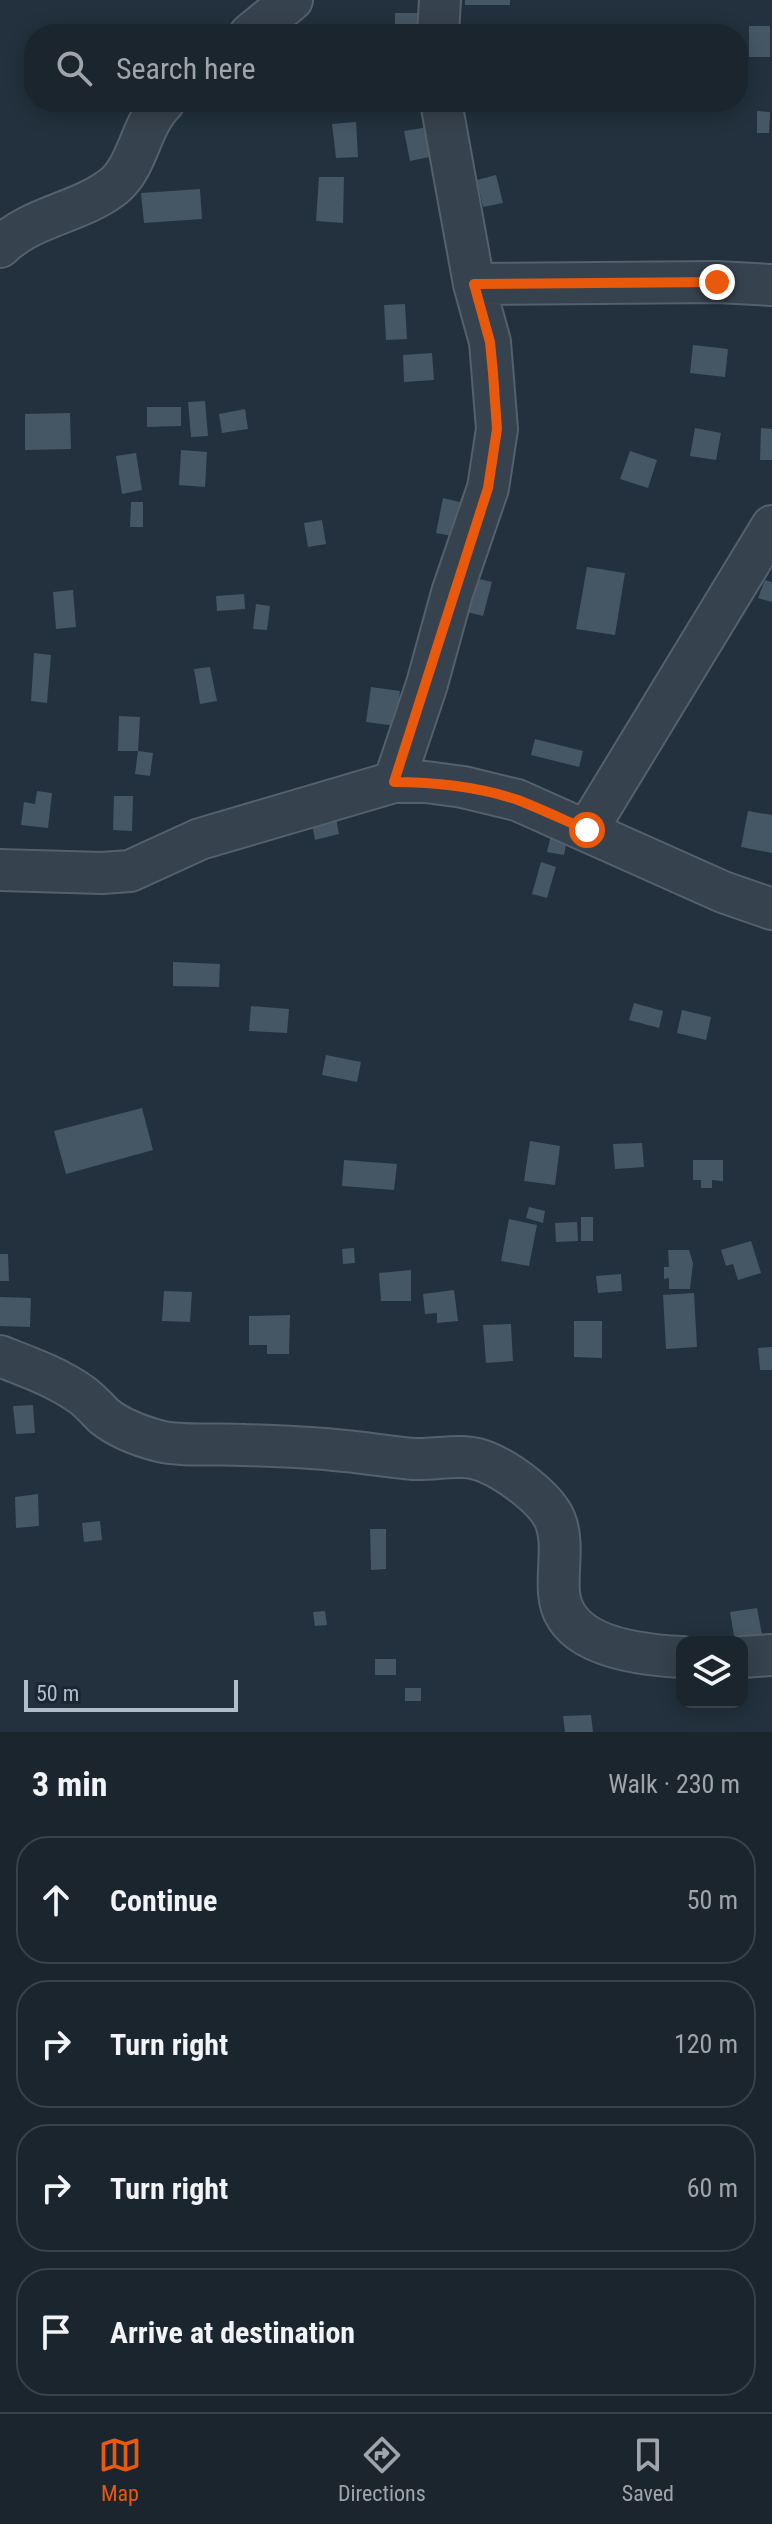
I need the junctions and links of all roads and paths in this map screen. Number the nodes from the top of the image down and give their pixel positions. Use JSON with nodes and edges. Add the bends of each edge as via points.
{"nodes":[{"id":1,"x":292,"y":0,"type":"edge"},
{"id":2,"x":440,"y":0,"type":"edge"},
{"id":3,"x":262,"y":24,"type":"edge"},
{"id":4,"x":439,"y":24,"type":"edge"},
{"id":5,"x":156,"y":112,"type":"edge"},
{"id":6,"x":443,"y":112,"type":"edge"},
{"id":7,"x":0,"y":247,"type":"edge"},
{"id":8,"x":474,"y":284,"type":"junction"},
{"id":9,"x":772,"y":285,"type":"edge"},
{"id":10,"x":772,"y":526,"type":"edge"},
{"id":11,"x":394,"y":782,"type":"junction"},
{"id":12,"x":587,"y":830,"type":"junction"},
{"id":13,"x":0,"y":870,"type":"edge"},
{"id":14,"x":772,"y":909,"type":"edge"},
{"id":15,"x":0,"y":1356,"type":"edge"},
{"id":16,"x":772,"y":1655,"type":"edge"},
{"id":17,"x":676,"y":1657,"type":"edge"},
{"id":18,"x":748,"y":1657,"type":"edge"}],
"edges":[{"from":1,"to":3,"type":"street"},
{"from":2,"to":4,"type":"street"},
{"from":5,"to":7,"type":"street","via":[[115,185],[19,232]]},
{"from":6,"to":8,"type":"street"},
{"from":8,"to":9,"type":"street"},
{"from":8,"to":11,"type":"street","via":[[490,342],[497,429],[488,488]]},
{"from":10,"to":12,"type":"street"},
{"from":11,"to":12,"type":"street","via":[[463,787],[517,800]]},
{"from":11,"to":13,"type":"street","via":[[200,839],[130,871]]},
{"from":12,"to":14,"type":"street"},
{"from":15,"to":17,"type":"street","via":[[55,1378],[107,1418],[162,1442],[416,1459],[460,1456],[486,1462],[523,1485],[556,1522],[559,1595],[570,1622],[634,1654]]},
{"from":16,"to":18,"type":"street"}]}
